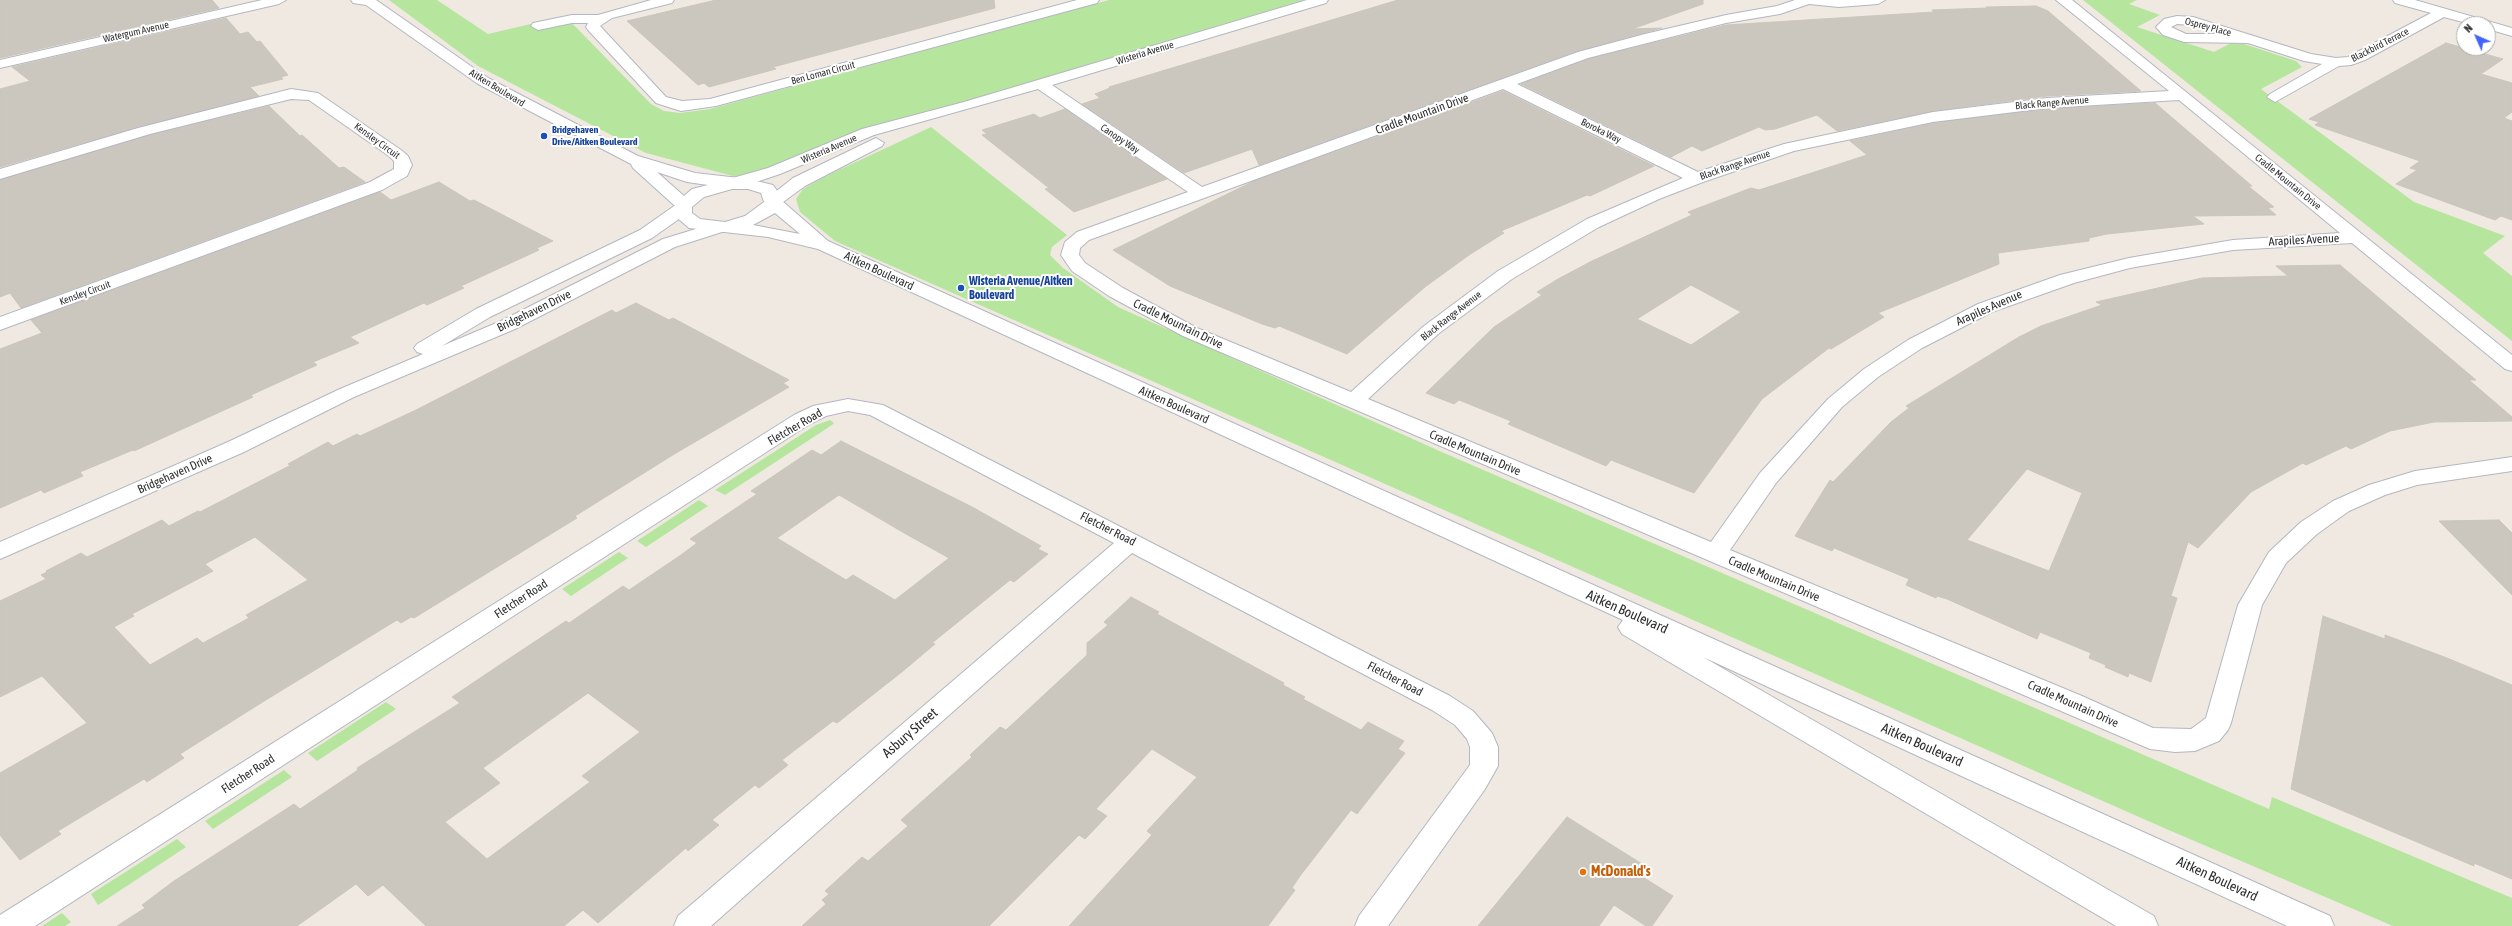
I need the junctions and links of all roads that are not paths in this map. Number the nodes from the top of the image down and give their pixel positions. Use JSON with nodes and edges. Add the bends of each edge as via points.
{"nodes":[{"id":1,"x":275,"y":0,"type":"edge"},
{"id":2,"x":668,"y":0,"type":"edge"},
{"id":3,"x":1092,"y":0,"type":"edge"},
{"id":4,"x":1321,"y":0,"type":"edge"},
{"id":5,"x":1807,"y":0,"type":"edge"},
{"id":6,"x":1878,"y":0,"type":"edge"},
{"id":7,"x":2064,"y":0,"type":"edge"},
{"id":8,"x":2400,"y":0,"type":"edge"},
{"id":9,"x":366,"y":1,"type":"edge"},
{"id":10,"x":2447,"y":5,"type":"edge"},
{"id":11,"x":2469,"y":16,"type":"edge"},
{"id":12,"x":601,"y":19,"type":"junction"},
{"id":13,"x":538,"y":26,"type":"dead end"},
{"id":14,"x":2496,"y":27,"type":"edge"},
{"id":15,"x":2512,"y":32,"type":"edge"},
{"id":16,"x":2251,"y":39,"type":"junction"},
{"id":17,"x":2336,"y":62,"type":"junction"},
{"id":18,"x":0,"y":64,"type":"edge"},
{"id":19,"x":1041,"y":84,"type":"junction"},
{"id":20,"x":1505,"y":84,"type":"junction"},
{"id":21,"x":2181,"y":95,"type":"junction"},
{"id":22,"x":2274,"y":97,"type":"dead end"},
{"id":23,"x":969,"y":105,"type":"junction"},
{"id":24,"x":632,"y":159,"type":"junction"},
{"id":25,"x":0,"y":174,"type":"edge"},
{"id":26,"x":1697,"y":178,"type":"junction"},
{"id":27,"x":734,"y":184,"type":"junction"},
{"id":28,"x":1200,"y":193,"type":"junction"},
{"id":29,"x":773,"y":201,"type":"junction"},
{"id":30,"x":683,"y":207,"type":"junction"},
{"id":31,"x":722,"y":227,"type":"junction"},
{"id":32,"x":2355,"y":237,"type":"junction"},
{"id":33,"x":824,"y":245,"type":"junction"},
{"id":34,"x":0,"y":324,"type":"edge"},
{"id":35,"x":2512,"y":365,"type":"edge"},
{"id":36,"x":347,"y":393,"type":"junction"},
{"id":37,"x":1353,"y":401,"type":"junction"},
{"id":38,"x":2512,"y":464,"type":"edge"},
{"id":39,"x":1131,"y":541,"type":"junction"},
{"id":40,"x":0,"y":551,"type":"edge"},
{"id":41,"x":1715,"y":554,"type":"junction"},
{"id":42,"x":1524,"y":565,"type":"junction"},
{"id":43,"x":9,"y":926,"type":"edge"},
{"id":44,"x":688,"y":926,"type":"edge"},
{"id":45,"x":1370,"y":926,"type":"edge"},
{"id":46,"x":2143,"y":926,"type":"edge"},
{"id":47,"x":2319,"y":926,"type":"edge"}],
"edges":[{"from":1,"to":18,"type":"street","name":"Watergum Avenue"},
{"from":2,"to":12,"type":"street","via":[[616,12]]},
{"from":3,"to":12,"type":"street","name":"Ben Loman Circuit","via":[[718,101],[690,106],[672,105],[661,100],[595,31],[595,23]]},
{"from":4,"to":19,"type":"street","name":"Wisteria Avenue"},
{"from":5,"to":6,"type":"street","via":[[1839,3]]},
{"from":5,"to":20,"type":"street","name":"Cradle Mountain Drive","via":[[1780,10],[1726,19],[1583,55]]},
{"from":7,"to":21,"type":"street","name":"Cradle Mountain Drive"},
{"from":8,"to":10,"type":"street"},
{"from":9,"to":24,"type":"street","name":"Aitken Boulevard","via":[[483,81]]},
{"from":10,"to":11,"type":"street"},
{"from":10,"to":17,"type":"street","name":"Blackbird Terrace","via":[[2360,58]]},
{"from":12,"to":13,"type":"street","via":[[572,19]]},
{"from":14,"to":15,"type":"street"},
{"from":16,"to":16,"type":"street","name":"Osprey Place","via":[[2184,38],[2168,32],[2163,27],[2169,22],[2185,20]]},
{"from":16,"to":17,"type":"street","name":"Osprey Place","via":[[2309,58]]},
{"from":17,"to":22,"type":"street","name":"Blackbird Terrace"},
{"from":19,"to":23,"type":"street","name":"Wisteria Avenue"},
{"from":19,"to":28,"type":"street","name":"Canopy Way"},
{"from":20,"to":26,"type":"street","name":"Boroka Way"},
{"from":20,"to":28,"type":"street","name":"Cradle Mountain Drive"},
{"from":21,"to":26,"type":"street","name":"Black Range Avenue","via":[[2047,102],[1933,117],[1790,147]]},
{"from":21,"to":32,"type":"street","name":"Cradle Mountain Drive"},
{"from":23,"to":27,"type":"street","name":"Wisteria Avenue","via":[[868,132],[774,171]]},
{"from":23,"to":29,"type":"street","name":"Wisteria Avenue","via":[[843,159],[799,182]]},
{"from":24,"to":27,"type":"street","name":"Aitken Boulevard","via":[[694,178]]},
{"from":24,"to":30,"type":"street","name":"Aitken Boulevard"},
{"from":25,"to":34,"type":"street","name":"Kensley Circuit","via":[[144,131],[291,94],[313,96],[395,153],[404,165],[401,172],[393,178],[376,186]]},
{"from":26,"to":37,"type":"street","name":"Black Range Avenue","via":[[1593,223],[1505,275],[1431,330]]},
{"from":27,"to":29,"type":"street","name":"Aitken Boulevard","via":[[748,184],[768,189]]},
{"from":27,"to":30,"type":"street","name":"Wisteria Avenue","via":[[698,193]]},
{"from":28,"to":37,"type":"street","name":"Cradle Mountain Drive","via":[[1083,236],[1071,246],[1069,251],[1072,260],[1086,273],[1164,320]]},
{"from":29,"to":31,"type":"street","name":"Wisteria Avenue","via":[[769,208],[756,217]]},
{"from":29,"to":33,"type":"street","name":"Aitken Boulevard"},
{"from":30,"to":31,"type":"street","name":"Aitken Boulevard","via":[[683,215],[695,224]]},
{"from":30,"to":36,"type":"street","name":"Bridgehaven Drive","via":[[646,234],[483,313]]},
{"from":31,"to":33,"type":"street","name":"Aitken Boulevard","via":[[768,232]]},
{"from":31,"to":36,"type":"street","name":"Bridgehaven Drive","via":[[669,243],[508,325]]},
{"from":32,"to":35,"type":"street","name":"Cradle Mountain Drive"},
{"from":32,"to":41,"type":"street","name":"Arapiles Avenue","via":[[2233,245],[2136,261],[2067,279],[1985,308],[1914,344],[1871,373],[1835,403],[1768,478]]},
{"from":33,"to":42,"type":"street","name":"Aitken Boulevard"},
{"from":36,"to":40,"type":"street","name":"Bridgehaven Drive","via":[[236,447]]},
{"from":37,"to":41,"type":"street","name":"Cradle Mountain Drive"},
{"from":38,"to":41,"type":"street","name":"Cradle Mountain Drive","via":[[2415,478],[2377,490],[2341,506],[2308,528],[2278,558],[2261,584],[2250,605],[2218,723],[2209,733],[2195,740],[2150,738]]},
{"from":39,"to":43,"type":"street","name":"Fletcher Road","via":[[876,410],[848,405],[820,411]]},
{"from":39,"to":44,"type":"street","name":"Asbury Street"},
{"from":39,"to":45,"type":"street","name":"Fletcher Road","via":[[1441,703],[1464,718],[1478,733],[1484,747],[1484,766]]},
{"from":42,"to":46,"type":"street","name":"Aitken Boulevard"},
{"from":42,"to":47,"type":"street","name":"Aitken Boulevard"}]}
